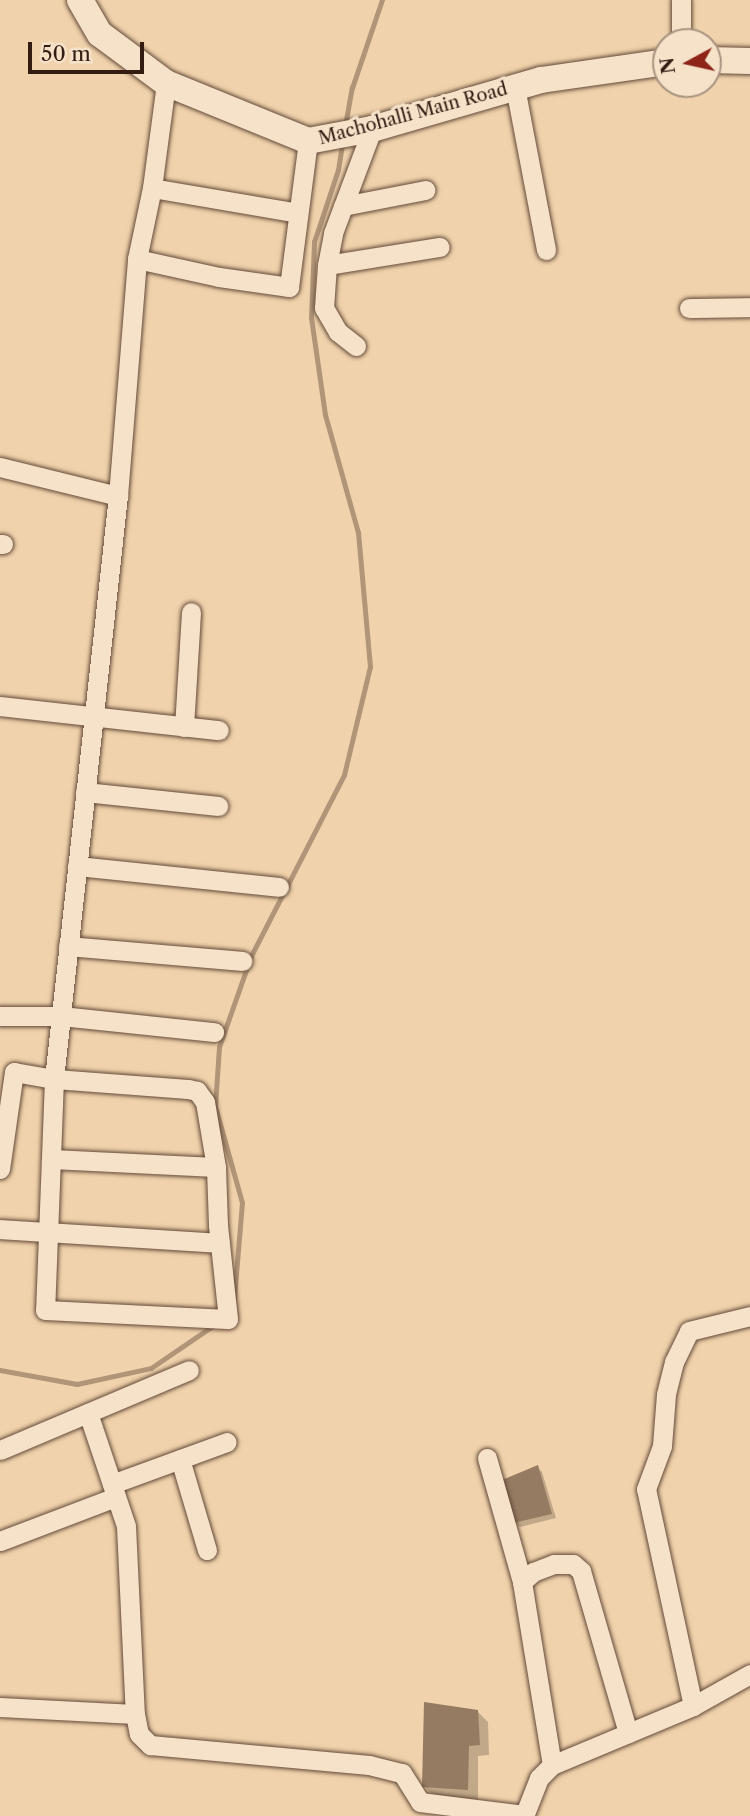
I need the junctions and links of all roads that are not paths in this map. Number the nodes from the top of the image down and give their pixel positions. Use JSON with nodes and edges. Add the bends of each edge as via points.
{"nodes":[{"id":1,"x":80,"y":0,"type":"edge"},
{"id":2,"x":681,"y":0,"type":"edge"},
{"id":3,"x":681,"y":28,"type":"edge"},
{"id":4,"x":722,"y":60,"type":"edge"},
{"id":5,"x":750,"y":61,"type":"edge"},
{"id":6,"x":652,"y":64,"type":"edge"},
{"id":7,"x":166,"y":83,"type":"junction"},
{"id":8,"x":515,"y":87,"type":"junction"},
{"id":9,"x":372,"y":129,"type":"junction"},
{"id":10,"x":313,"y":141,"type":"junction"},
{"id":11,"x":152,"y":188,"type":"junction"},
{"id":12,"x":425,"y":190,"type":"dead end"},
{"id":13,"x":343,"y":206,"type":"junction"},
{"id":14,"x":298,"y":213,"type":"junction"},
{"id":15,"x":440,"y":247,"type":"dead end"},
{"id":16,"x":546,"y":250,"type":"dead end"},
{"id":17,"x":136,"y":259,"type":"junction"},
{"id":18,"x":327,"y":265,"type":"junction"},
{"id":19,"x":750,"y":307,"type":"edge"},
{"id":20,"x":689,"y":308,"type":"dead end"},
{"id":21,"x":356,"y":346,"type":"dead end"},
{"id":22,"x":0,"y":467,"type":"edge"},
{"id":23,"x":117,"y":496,"type":"junction"},
{"id":24,"x":191,"y":612,"type":"dead end"},
{"id":25,"x":0,"y":706,"type":"edge"},
{"id":26,"x":93,"y":719,"type":"junction"},
{"id":27,"x":184,"y":727,"type":"junction"},
{"id":28,"x":219,"y":730,"type":"dead end"},
{"id":29,"x":85,"y":792,"type":"junction"},
{"id":30,"x":218,"y":806,"type":"dead end"},
{"id":31,"x":77,"y":866,"type":"junction"},
{"id":32,"x":279,"y":887,"type":"dead end"},
{"id":33,"x":68,"y":946,"type":"junction"},
{"id":34,"x":242,"y":961,"type":"dead end"},
{"id":35,"x":0,"y":1016,"type":"edge"},
{"id":36,"x":61,"y":1016,"type":"junction"},
{"id":37,"x":214,"y":1032,"type":"dead end"},
{"id":38,"x":54,"y":1079,"type":"junction"},
{"id":39,"x":51,"y":1159,"type":"junction"},
{"id":40,"x":216,"y":1167,"type":"junction"},
{"id":41,"x":0,"y":1169,"type":"edge"},
{"id":42,"x":0,"y":1229,"type":"edge"},
{"id":43,"x":48,"y":1232,"type":"junction"},
{"id":44,"x":220,"y":1243,"type":"junction"},
{"id":45,"x":750,"y":1316,"type":"edge"},
{"id":46,"x":189,"y":1370,"type":"dead end"},
{"id":47,"x":88,"y":1413,"type":"junction"},
{"id":48,"x":227,"y":1442,"type":"dead end"},
{"id":49,"x":0,"y":1450,"type":"edge"},
{"id":50,"x":487,"y":1458,"type":"dead end"},
{"id":51,"x":180,"y":1459,"type":"junction"},
{"id":52,"x":114,"y":1491,"type":"junction"},
{"id":53,"x":0,"y":1541,"type":"edge"},
{"id":54,"x":206,"y":1550,"type":"dead end"},
{"id":55,"x":522,"y":1582,"type":"junction"},
{"id":56,"x":750,"y":1674,"type":"edge"},
{"id":57,"x":693,"y":1706,"type":"junction"},
{"id":58,"x":0,"y":1707,"type":"edge"},
{"id":59,"x":135,"y":1714,"type":"junction"},
{"id":60,"x":628,"y":1733,"type":"junction"},
{"id":61,"x":552,"y":1765,"type":"junction"},
{"id":62,"x":524,"y":1816,"type":"edge"}],
"edges":[{"from":1,"to":7,"type":"street","name":"Machohalli Main Road","via":[[100,34]]},
{"from":2,"to":3,"type":"street"},
{"from":4,"to":5,"type":"street"},
{"from":6,"to":8,"type":"street","name":"Machohalli Main Road"},
{"from":7,"to":10,"type":"street","name":"Machohalli Main Road"},
{"from":7,"to":11,"type":"street"},
{"from":8,"to":9,"type":"street","name":"Machohalli Main Road"},
{"from":8,"to":16,"type":"street"},
{"from":9,"to":10,"type":"street","name":"Machohalli Main Road"},
{"from":9,"to":13,"type":"street"},
{"from":10,"to":14,"type":"street"},
{"from":11,"to":14,"type":"street"},
{"from":11,"to":17,"type":"street"},
{"from":12,"to":13,"type":"street"},
{"from":13,"to":18,"type":"street"},
{"from":14,"to":17,"type":"street","via":[[289,287]]},
{"from":15,"to":18,"type":"street"},
{"from":17,"to":23,"type":"street"},
{"from":18,"to":21,"type":"street","via":[[324,308],[338,332]]},
{"from":19,"to":20,"type":"street"},
{"from":22,"to":23,"type":"street"},
{"from":23,"to":26,"type":"street"},
{"from":24,"to":27,"type":"street"},
{"from":25,"to":26,"type":"street"},
{"from":26,"to":27,"type":"street"},
{"from":26,"to":29,"type":"street"},
{"from":27,"to":28,"type":"street"},
{"from":29,"to":30,"type":"street"},
{"from":29,"to":31,"type":"street"},
{"from":31,"to":32,"type":"street"},
{"from":31,"to":33,"type":"street"},
{"from":33,"to":34,"type":"street"},
{"from":33,"to":36,"type":"street"},
{"from":35,"to":36,"type":"street"},
{"from":36,"to":37,"type":"street"},
{"from":36,"to":38,"type":"street"},
{"from":38,"to":39,"type":"street"},
{"from":38,"to":40,"type":"street","via":[[197,1091],[205,1102]]},
{"from":38,"to":41,"type":"street","via":[[14,1072]]},
{"from":39,"to":40,"type":"street"},
{"from":39,"to":43,"type":"street"},
{"from":40,"to":44,"type":"street"},
{"from":42,"to":43,"type":"street"},
{"from":43,"to":44,"type":"street"},
{"from":43,"to":44,"type":"street","via":[[45,1310],[229,1319]]},
{"from":45,"to":57,"type":"street","via":[[690,1331],[674,1362],[662,1446],[646,1489]]},
{"from":46,"to":47,"type":"street"},
{"from":47,"to":49,"type":"street"},
{"from":47,"to":52,"type":"street"},
{"from":48,"to":51,"type":"street"},
{"from":50,"to":55,"type":"street"},
{"from":51,"to":52,"type":"street"},
{"from":51,"to":54,"type":"street"},
{"from":52,"to":53,"type":"street"},
{"from":52,"to":59,"type":"street","via":[[126,1526]]},
{"from":55,"to":60,"type":"street","via":[[554,1564],[573,1564],[582,1572]]},
{"from":55,"to":61,"type":"street"},
{"from":56,"to":57,"type":"street"},
{"from":57,"to":60,"type":"street"},
{"from":58,"to":59,"type":"street"},
{"from":59,"to":62,"type":"street","via":[[139,1734],[150,1745],[369,1765],[402,1773],[420,1802]]},
{"from":60,"to":61,"type":"street"},
{"from":61,"to":62,"type":"street","via":[[539,1778]]}]}
